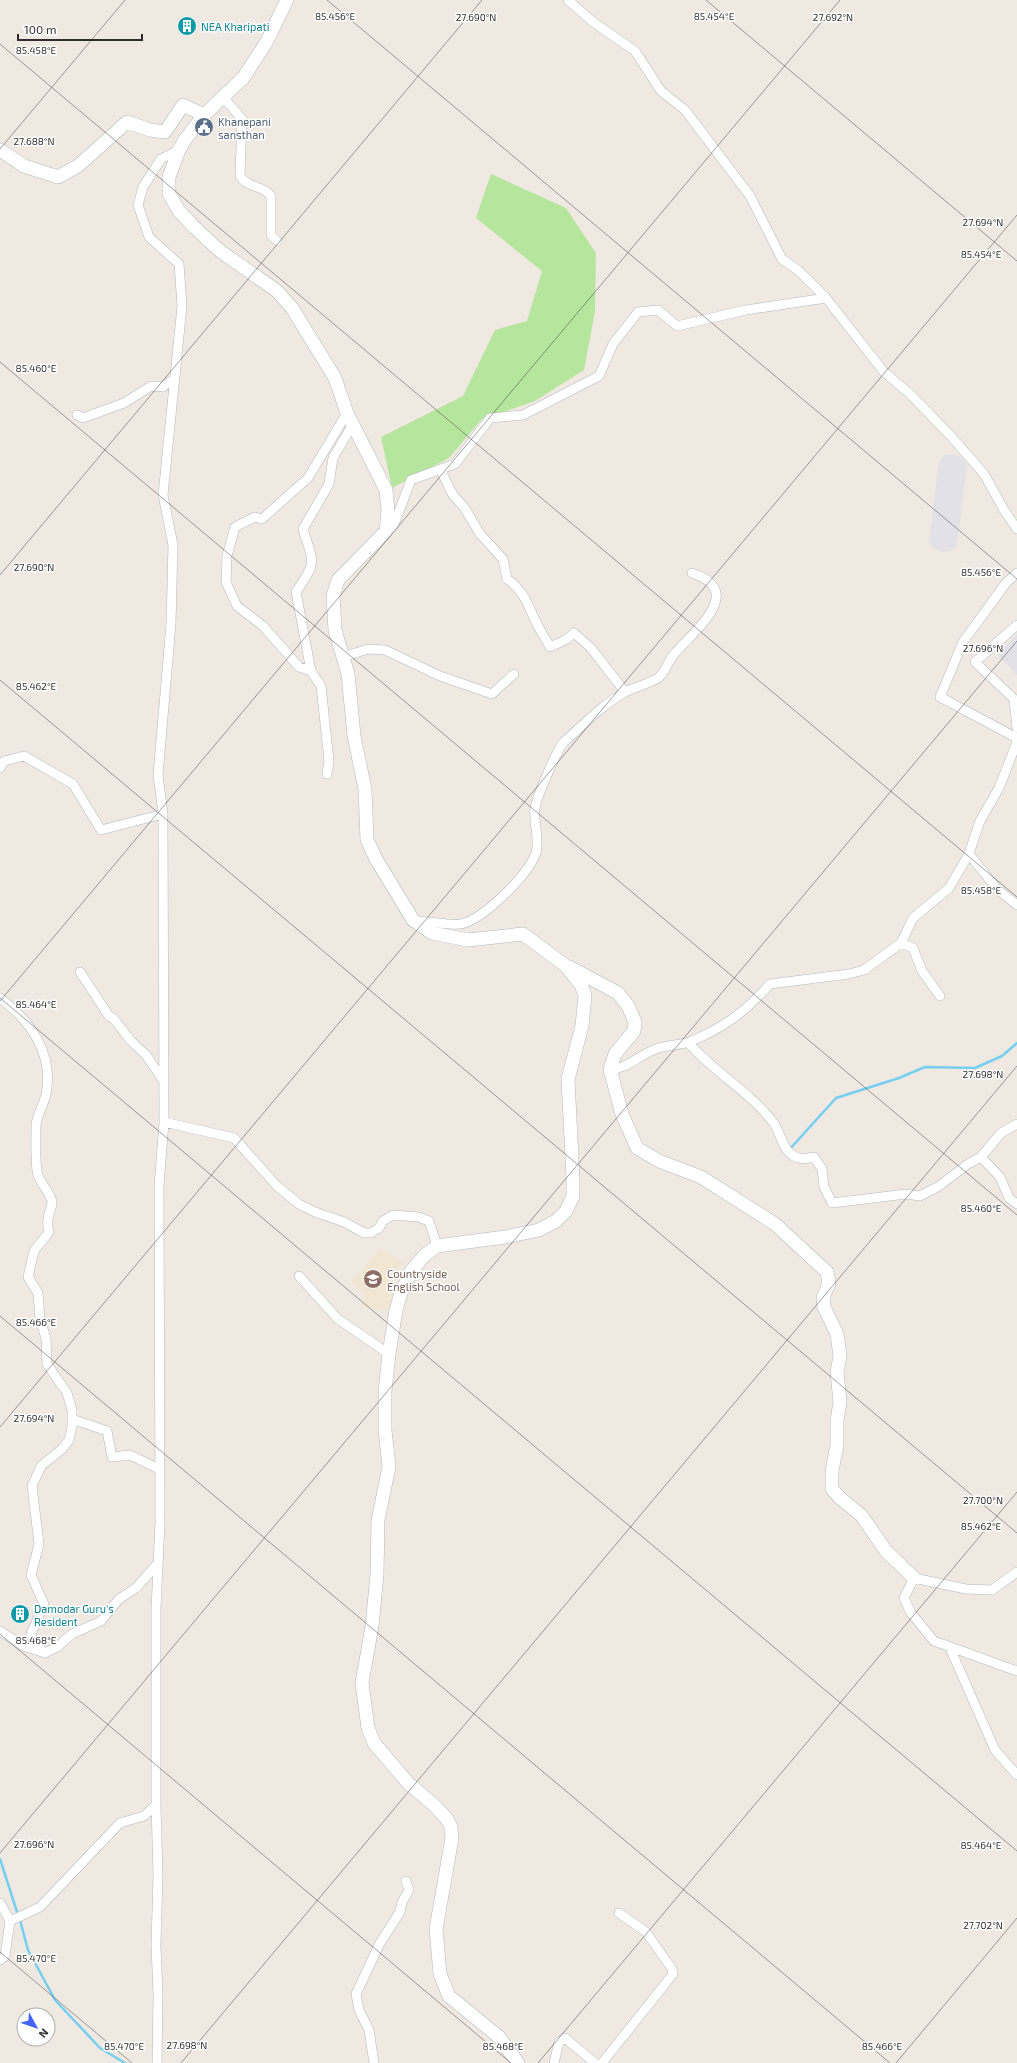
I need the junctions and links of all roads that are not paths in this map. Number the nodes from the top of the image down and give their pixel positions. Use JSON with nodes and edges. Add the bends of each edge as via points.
{"nodes":[{"id":1,"x":287,"y":0,"type":"edge"},
{"id":2,"x":568,"y":0,"type":"edge"},
{"id":3,"x":224,"y":98,"type":"junction"},
{"id":4,"x":204,"y":116,"type":"junction"},
{"id":5,"x":0,"y":150,"type":"edge"},
{"id":6,"x":179,"y":150,"type":"junction"},
{"id":7,"x":277,"y":241,"type":"dead end"},
{"id":8,"x":826,"y":298,"type":"junction"},
{"id":9,"x":174,"y":378,"type":"junction"},
{"id":10,"x":77,"y":415,"type":"dead end"},
{"id":11,"x":350,"y":419,"type":"junction"},
{"id":12,"x":440,"y":468,"type":"junction"},
{"id":13,"x":1017,"y":529,"type":"edge"},
{"id":14,"x":386,"y":531,"type":"junction"},
{"id":15,"x":692,"y":573,"type":"dead end"},
{"id":16,"x":1017,"y":573,"type":"edge"},
{"id":17,"x":1017,"y":625,"type":"edge"},
{"id":18,"x":344,"y":657,"type":"junction"},
{"id":19,"x":311,"y":671,"type":"junction"},
{"id":20,"x":514,"y":674,"type":"dead end"},
{"id":21,"x":625,"y":692,"type":"junction"},
{"id":22,"x":1015,"y":697,"type":"edge"},
{"id":23,"x":1017,"y":728,"type":"edge"},
{"id":24,"x":1017,"y":738,"type":"edge"},
{"id":25,"x":1017,"y":742,"type":"edge"},
{"id":26,"x":0,"y":768,"type":"edge"},
{"id":27,"x":327,"y":774,"type":"dead end"},
{"id":28,"x":163,"y":814,"type":"junction"},
{"id":29,"x":969,"y":854,"type":"junction"},
{"id":30,"x":1017,"y":905,"type":"edge"},
{"id":31,"x":413,"y":920,"type":"junction"},
{"id":32,"x":901,"y":943,"type":"junction"},
{"id":33,"x":566,"y":966,"type":"junction"},
{"id":34,"x":80,"y":972,"type":"dead end"},
{"id":35,"x":940,"y":996,"type":"dead end"},
{"id":36,"x":0,"y":998,"type":"edge"},
{"id":37,"x":688,"y":1042,"type":"junction"},
{"id":38,"x":610,"y":1069,"type":"junction"},
{"id":39,"x":163,"y":1082,"type":"junction"},
{"id":40,"x":164,"y":1122,"type":"junction"},
{"id":41,"x":1017,"y":1124,"type":"edge"},
{"id":42,"x":981,"y":1157,"type":"junction"},
{"id":43,"x":1017,"y":1204,"type":"edge"},
{"id":44,"x":436,"y":1246,"type":"junction"},
{"id":45,"x":299,"y":1276,"type":"dead end"},
{"id":46,"x":389,"y":1354,"type":"junction"},
{"id":47,"x":72,"y":1419,"type":"junction"},
{"id":48,"x":159,"y":1469,"type":"junction"},
{"id":49,"x":158,"y":1563,"type":"junction"},
{"id":50,"x":1017,"y":1572,"type":"edge"},
{"id":51,"x":914,"y":1578,"type":"junction"},
{"id":52,"x":0,"y":1632,"type":"edge"},
{"id":53,"x":950,"y":1648,"type":"junction"},
{"id":54,"x":45,"y":1654,"type":"junction"},
{"id":55,"x":1017,"y":1671,"type":"edge"},
{"id":56,"x":1017,"y":1775,"type":"edge"},
{"id":57,"x":156,"y":1805,"type":"junction"},
{"id":58,"x":406,"y":1881,"type":"dead end"},
{"id":59,"x":0,"y":1903,"type":"edge"},
{"id":60,"x":619,"y":1913,"type":"dead end"},
{"id":61,"x":10,"y":1921,"type":"junction"},
{"id":62,"x":0,"y":1960,"type":"edge"},
{"id":63,"x":157,"y":2063,"type":"edge"},
{"id":64,"x":374,"y":2063,"type":"edge"},
{"id":65,"x":518,"y":2063,"type":"edge"},
{"id":66,"x":554,"y":2063,"type":"edge"},
{"id":67,"x":595,"y":2063,"type":"edge"},
{"id":68,"x":602,"y":2063,"type":"edge"}],
"edges":[{"from":1,"to":3,"type":"main road","via":[[254,62]]},
{"from":2,"to":8,"type":"street","via":[[593,22],[635,51],[662,91],[685,110],[750,196],[782,260],[799,271]]},
{"from":3,"to":4,"type":"main road"},
{"from":3,"to":7,"type":"street","via":[[242,119],[240,176],[244,182],[268,191],[271,196],[271,236]]},
{"from":4,"to":5,"type":"main road","via":[[183,105],[165,132],[127,122],[78,166],[58,177],[24,166]]},
{"from":4,"to":6,"type":"main road"},
{"from":6,"to":9,"type":"street","via":[[161,159],[143,188],[138,205],[149,237],[179,264],[182,306]]},
{"from":6,"to":11,"type":"main road","via":[[169,177],[169,194],[178,211],[220,251],[285,299],[335,378]]},
{"from":8,"to":12,"type":"street","via":[[746,310],[677,326],[658,310],[638,312],[613,344],[599,376],[523,415],[490,418],[455,464]]},
{"from":8,"to":13,"type":"street","via":[[884,372],[910,394],[984,474]]},
{"from":9,"to":10,"type":"street","via":[[163,387],[150,386],[124,403],[104,411],[83,418]]},
{"from":9,"to":28,"type":"street","via":[[163,495],[173,545],[171,624],[158,775]]},
{"from":11,"to":14,"type":"main road","via":[[386,490]]},
{"from":11,"to":19,"type":"street","via":[[333,458],[329,484],[303,529],[313,561],[310,572],[296,592]]},
{"from":11,"to":19,"type":"street","via":[[308,478],[262,519],[255,516],[235,527],[227,556],[226,582],[237,606],[263,626],[299,667]]},
{"from":12,"to":14,"type":"street","via":[[412,480],[393,527]]},
{"from":12,"to":21,"type":"street","via":[[453,495],[464,507],[480,534],[503,559],[507,579],[522,593],[550,647],[567,640],[574,633],[591,648]]},
{"from":14,"to":18,"type":"main road","via":[[338,580],[333,596],[335,630]]},
{"from":15,"to":21,"type":"street","via":[[706,578],[715,588],[717,596],[714,607],[672,656],[660,676]]},
{"from":16,"to":24,"type":"street","via":[[1006,583],[963,642],[940,697]]},
{"from":17,"to":22,"type":"street","via":[[975,662]]},
{"from":18,"to":20,"type":"street","via":[[368,649],[385,650],[440,676],[492,694]]},
{"from":18,"to":31,"type":"main road","via":[[354,736],[365,789],[367,840]]},
{"from":19,"to":27,"type":"street","via":[[321,686],[329,761]]},
{"from":21,"to":31,"type":"street","via":[[595,714],[560,746],[535,808],[537,852],[518,882],[491,907],[461,924]]},
{"from":22,"to":23,"type":"street"},
{"from":25,"to":29,"type":"street","via":[[998,788],[980,821]]},
{"from":26,"to":28,"type":"street","via":[[4,761],[24,756],[73,784],[101,830]]},
{"from":28,"to":39,"type":"street"},
{"from":29,"to":30,"type":"street","via":[[997,889]]},
{"from":29,"to":32,"type":"street","via":[[948,888],[913,918]]},
{"from":31,"to":33,"type":"main road","via":[[432,933],[454,939],[468,940],[523,934]]},
{"from":32,"to":35,"type":"street","via":[[913,948],[922,971]]},
{"from":32,"to":37,"type":"street","via":[[864,970],[770,984],[749,1008],[717,1029]]},
{"from":33,"to":38,"type":"main road","via":[[618,993],[628,1006],[635,1022],[634,1031],[615,1054]]},
{"from":33,"to":44,"type":"main road","via":[[581,985],[585,995],[582,1026],[568,1079],[573,1196],[556,1221],[539,1230],[505,1238]]},
{"from":34,"to":39,"type":"street","via":[[109,1016],[146,1055]]},
{"from":36,"to":47,"type":"street","via":[[13,1007],[23,1019],[42,1046],[46,1058],[46,1095],[36,1124],[37,1174],[52,1203],[47,1220],[49,1232],[34,1251],[28,1277],[38,1293],[40,1320],[46,1338],[47,1364],[67,1393]]},
{"from":37,"to":38,"type":"street","via":[[652,1050],[620,1069]]},
{"from":37,"to":42,"type":"street","via":[[774,1122],[790,1154],[800,1159],[814,1157],[822,1169],[824,1187],[832,1203],[906,1194],[920,1196]]},
{"from":38,"to":51,"type":"main road","via":[[622,1114],[637,1148],[659,1161],[701,1177],[775,1224],[827,1272],[829,1283],[823,1298],[824,1307],[837,1334],[840,1356],[837,1372],[840,1402],[832,1489],[862,1515],[886,1551]]},
{"from":39,"to":40,"type":"street"},
{"from":40,"to":44,"type":"street","via":[[234,1138],[277,1186],[299,1204],[364,1233],[371,1233],[393,1215],[418,1217],[429,1221]]},
{"from":40,"to":48,"type":"street","via":[[159,1186]]},
{"from":41,"to":42,"type":"street","via":[[1001,1133]]},
{"from":42,"to":43,"type":"street","via":[[1000,1177],[1009,1198]]},
{"from":44,"to":46,"type":"main road","via":[[412,1270],[396,1310]]},
{"from":45,"to":46,"type":"street","via":[[338,1319]]},
{"from":46,"to":65,"type":"main road","via":[[385,1391],[388,1467],[378,1520],[377,1582],[362,1684],[368,1728],[374,1743],[408,1783],[434,1804],[451,1827],[452,1838],[436,1929],[440,1974],[449,1996],[499,2037]]},
{"from":47,"to":48,"type":"street","via":[[107,1431],[112,1457],[130,1455]]},
{"from":47,"to":54,"type":"street","via":[[69,1440],[41,1466],[32,1486],[39,1544],[31,1575],[44,1604],[31,1634],[34,1645]]},
{"from":48,"to":49,"type":"street"},
{"from":49,"to":54,"type":"street","via":[[136,1588],[119,1599],[102,1621],[72,1634]]},
{"from":49,"to":57,"type":"street"},
{"from":50,"to":51,"type":"street","via":[[992,1590],[966,1589]]},
{"from":51,"to":53,"type":"street","via":[[904,1598],[911,1613],[934,1641]]},
{"from":52,"to":54,"type":"street","via":[[23,1646]]},
{"from":53,"to":55,"type":"street"},
{"from":53,"to":56,"type":"street","via":[[995,1750]]},
{"from":57,"to":61,"type":"street","via":[[144,1816],[120,1823],[40,1907]]},
{"from":57,"to":63,"type":"street"},
{"from":58,"to":64,"type":"street","via":[[409,1890],[400,1912],[380,1943],[356,1994],[359,2010],[369,2030]]},
{"from":59,"to":61,"type":"street"},
{"from":60,"to":68,"type":"street","via":[[646,1932],[673,1974]]},
{"from":61,"to":62,"type":"street","via":[[5,1956]]},
{"from":66,"to":67,"type":"street","via":[[560,2042],[565,2038]]}]}
